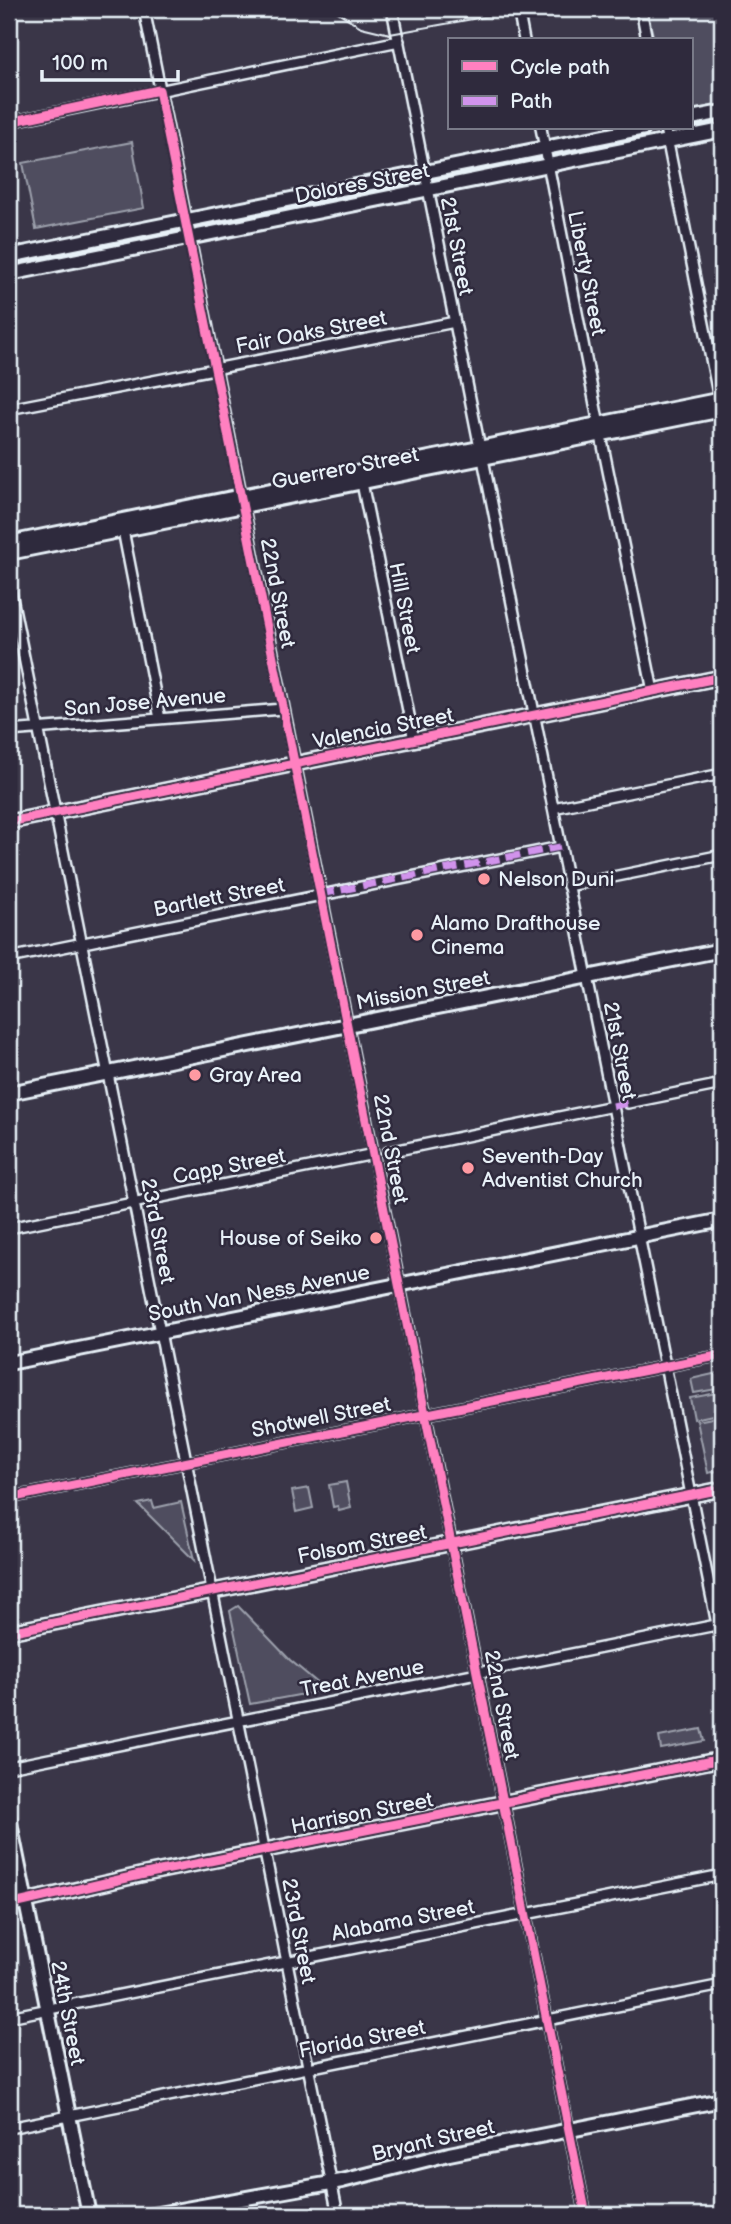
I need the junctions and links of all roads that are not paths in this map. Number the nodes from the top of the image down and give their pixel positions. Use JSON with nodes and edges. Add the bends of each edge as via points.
{"nodes":[{"id":1,"x":144,"y":9,"type":"edge"},
{"id":2,"x":392,"y":9,"type":"edge"},
{"id":3,"x":518,"y":9,"type":"edge"},
{"id":4,"x":641,"y":9,"type":"edge"},
{"id":5,"x":524,"y":38,"type":"edge"},
{"id":6,"x":647,"y":38,"type":"edge"},
{"id":7,"x":398,"y":41,"type":"junction"},
{"id":8,"x":159,"y":90,"type":"junction"},
{"id":9,"x":722,"y":112,"type":"edge"},
{"id":10,"x":692,"y":118,"type":"edge"},
{"id":11,"x":9,"y":122,"type":"edge"},
{"id":12,"x":541,"y":130,"type":"edge"},
{"id":13,"x":634,"y":130,"type":"edge"},
{"id":14,"x":664,"y":130,"type":"edge"},
{"id":15,"x":722,"y":130,"type":"edge"},
{"id":16,"x":667,"y":142,"type":"junction"},
{"id":17,"x":545,"y":148,"type":"junction"},
{"id":18,"x":548,"y":165,"type":"junction"},
{"id":19,"x":425,"y":172,"type":"junction"},
{"id":20,"x":428,"y":190,"type":"junction"},
{"id":21,"x":306,"y":196,"type":"junction"},
{"id":22,"x":309,"y":214,"type":"junction"},
{"id":23,"x":185,"y":220,"type":"junction"},
{"id":24,"x":189,"y":238,"type":"junction"},
{"id":25,"x":9,"y":256,"type":"edge"},
{"id":26,"x":9,"y":274,"type":"edge"},
{"id":27,"x":455,"y":322,"type":"junction"},
{"id":28,"x":215,"y":368,"type":"junction"},
{"id":29,"x":721,"y":407,"type":"edge"},
{"id":30,"x":9,"y":409,"type":"edge"},
{"id":31,"x":600,"y":430,"type":"junction"},
{"id":32,"x":482,"y":454,"type":"junction"},
{"id":33,"x":362,"y":482,"type":"junction"},
{"id":34,"x":242,"y":502,"type":"junction"},
{"id":35,"x":123,"y":530,"type":"junction"},
{"id":36,"x":9,"y":543,"type":"edge"},
{"id":37,"x":9,"y":553,"type":"edge"},
{"id":38,"x":9,"y":583,"type":"edge"},
{"id":39,"x":722,"y":677,"type":"edge"},
{"id":40,"x":653,"y":691,"type":"junction"},
{"id":41,"x":283,"y":709,"type":"junction"},
{"id":42,"x":534,"y":715,"type":"junction"},
{"id":43,"x":160,"y":719,"type":"junction"},
{"id":44,"x":38,"y":729,"type":"junction"},
{"id":45,"x":9,"y":732,"type":"edge"},
{"id":46,"x":414,"y":740,"type":"junction"},
{"id":47,"x":294,"y":764,"type":"junction"},
{"id":48,"x":722,"y":774,"type":"edge"},
{"id":49,"x":553,"y":808,"type":"junction"},
{"id":50,"x":55,"y":811,"type":"junction"},
{"id":51,"x":9,"y":822,"type":"edge"},
{"id":52,"x":560,"y":847,"type":"junction"},
{"id":53,"x":722,"y":855,"type":"edge"},
{"id":54,"x":568,"y":886,"type":"junction"},
{"id":55,"x":321,"y":894,"type":"junction"},
{"id":56,"x":81,"y":943,"type":"junction"},
{"id":57,"x":722,"y":950,"type":"edge"},
{"id":58,"x":9,"y":958,"type":"edge"},
{"id":59,"x":587,"y":977,"type":"junction"},
{"id":60,"x":348,"y":1025,"type":"junction"},
{"id":61,"x":109,"y":1073,"type":"junction"},
{"id":62,"x":722,"y":1084,"type":"edge"},
{"id":63,"x":9,"y":1093,"type":"edge"},
{"id":64,"x":628,"y":1103,"type":"dead end"},
{"id":65,"x":613,"y":1106,"type":"junction"},
{"id":66,"x":388,"y":1152,"type":"dead end"},
{"id":67,"x":374,"y":1154,"type":"junction"},
{"id":68,"x":135,"y":1202,"type":"junction"},
{"id":69,"x":722,"y":1220,"type":"edge"},
{"id":70,"x":9,"y":1228,"type":"edge"},
{"id":71,"x":639,"y":1237,"type":"junction"},
{"id":72,"x":400,"y":1284,"type":"junction"},
{"id":73,"x":161,"y":1332,"type":"junction"},
{"id":74,"x":722,"y":1354,"type":"edge"},
{"id":75,"x":9,"y":1363,"type":"edge"},
{"id":76,"x":665,"y":1366,"type":"junction"},
{"id":77,"x":426,"y":1414,"type":"junction"},
{"id":78,"x":186,"y":1462,"type":"junction"},
{"id":79,"x":722,"y":1489,"type":"edge"},
{"id":80,"x":691,"y":1495,"type":"junction"},
{"id":81,"x":9,"y":1498,"type":"edge"},
{"id":82,"x":452,"y":1544,"type":"junction"},
{"id":83,"x":212,"y":1591,"type":"junction"},
{"id":84,"x":720,"y":1624,"type":"edge"},
{"id":85,"x":9,"y":1632,"type":"edge"},
{"id":86,"x":722,"y":1649,"type":"edge"},
{"id":87,"x":478,"y":1673,"type":"junction"},
{"id":88,"x":239,"y":1721,"type":"junction"},
{"id":89,"x":722,"y":1759,"type":"edge"},
{"id":90,"x":9,"y":1767,"type":"edge"},
{"id":91,"x":504,"y":1802,"type":"junction"},
{"id":92,"x":9,"y":1818,"type":"edge"},
{"id":93,"x":264,"y":1850,"type":"junction"},
{"id":94,"x":722,"y":1875,"type":"edge"},
{"id":95,"x":26,"y":1901,"type":"junction"},
{"id":96,"x":9,"y":1905,"type":"edge"},
{"id":97,"x":526,"y":1914,"type":"junction"},
{"id":98,"x":287,"y":1962,"type":"junction"},
{"id":99,"x":722,"y":1985,"type":"edge"},
{"id":100,"x":48,"y":2010,"type":"junction"},
{"id":101,"x":9,"y":2017,"type":"edge"},
{"id":102,"x":548,"y":2020,"type":"junction"},
{"id":103,"x":309,"y":2068,"type":"junction"},
{"id":104,"x":722,"y":2100,"type":"edge"},
{"id":105,"x":69,"y":2116,"type":"junction"},
{"id":106,"x":9,"y":2128,"type":"edge"},
{"id":107,"x":569,"y":2131,"type":"junction"},
{"id":108,"x":332,"y":2182,"type":"junction"},
{"id":109,"x":89,"y":2215,"type":"edge"},
{"id":110,"x":152,"y":2215,"type":"edge"},
{"id":111,"x":338,"y":2215,"type":"edge"},
{"id":112,"x":586,"y":2215,"type":"edge"}],
"edges":[{"from":1,"to":8,"type":"street","name":"22nd Street"},
{"from":2,"to":7,"type":"street","name":"21st Street"},
{"from":3,"to":5,"type":"street"},
{"from":4,"to":6,"type":"street"},
{"from":7,"to":8,"type":"street"},
{"from":7,"to":19,"type":"street","name":"21st Street"},
{"from":8,"to":11,"type":"street"},
{"from":8,"to":23,"type":"street","name":"22nd Street"},
{"from":9,"to":10,"type":"main road"},
{"from":12,"to":17,"type":"street","name":"Liberty Street"},
{"from":13,"to":17,"type":"main road","name":"Dolores Street"},
{"from":14,"to":16,"type":"street"},
{"from":15,"to":16,"type":"main road","name":"Dolores Street"},
{"from":16,"to":18,"type":"main road","name":"Dolores Street"},
{"from":16,"to":29,"type":"street"},
{"from":17,"to":18,"type":"street","name":"Liberty Street"},
{"from":17,"to":19,"type":"main road","name":"Dolores Street"},
{"from":18,"to":20,"type":"main road","name":"Dolores Street"},
{"from":18,"to":31,"type":"street","name":"Liberty Street"},
{"from":19,"to":20,"type":"street","name":"21st Street"},
{"from":19,"to":21,"type":"main road","name":"Dolores Street"},
{"from":20,"to":22,"type":"main road","name":"Dolores Street"},
{"from":20,"to":27,"type":"street","name":"21st Street"},
{"from":21,"to":22,"type":"main road"},
{"from":21,"to":23,"type":"main road","name":"Dolores Street"},
{"from":22,"to":24,"type":"main road","name":"Dolores Street"},
{"from":23,"to":24,"type":"street","name":"22nd Street"},
{"from":23,"to":25,"type":"main road","name":"Dolores Street"},
{"from":24,"to":26,"type":"main road","name":"Dolores Street"},
{"from":24,"to":28,"type":"street","name":"22nd Street"},
{"from":27,"to":28,"type":"street","name":"Fair Oaks Street"},
{"from":27,"to":32,"type":"street","name":"21st Street"},
{"from":28,"to":30,"type":"street","name":"Fair Oaks Street"},
{"from":28,"to":34,"type":"street","name":"22nd Street"},
{"from":29,"to":31,"type":"main road","name":"Guerrero Street"},
{"from":31,"to":32,"type":"main road","name":"Guerrero Street"},
{"from":31,"to":40,"type":"street","name":"Liberty Street"},
{"from":32,"to":33,"type":"main road","name":"Guerrero Street"},
{"from":32,"to":34,"type":"main road","name":"Guerrero Street"},
{"from":32,"to":42,"type":"street","name":"21st Street"},
{"from":33,"to":34,"type":"main road","name":"Guerrero Street"},
{"from":33,"to":46,"type":"street","name":"Hill Street"},
{"from":34,"to":35,"type":"main road","name":"Guerrero Street"},
{"from":34,"to":36,"type":"main road","name":"Guerrero Street"},
{"from":34,"to":41,"type":"street","name":"22nd Street"},
{"from":35,"to":37,"type":"main road","name":"Guerrero Street"},
{"from":35,"to":43,"type":"street"},
{"from":38,"to":44,"type":"street","name":"23rd Street"},
{"from":39,"to":40,"type":"main road","name":"Valencia Street"},
{"from":40,"to":42,"type":"main road","name":"Valencia Street"},
{"from":41,"to":43,"type":"street","name":"San Jose Avenue"},
{"from":41,"to":47,"type":"street","name":"22nd Street"},
{"from":42,"to":46,"type":"main road","name":"Valencia Street"},
{"from":42,"to":49,"type":"street","name":"21st Street"},
{"from":43,"to":44,"type":"street","name":"San Jose Avenue"},
{"from":44,"to":45,"type":"street","name":"San Jose Avenue"},
{"from":44,"to":50,"type":"street","name":"23rd Street"},
{"from":46,"to":47,"type":"main road","name":"Valencia Street"},
{"from":47,"to":50,"type":"main road","name":"Valencia Street"},
{"from":47,"to":55,"type":"street","name":"22nd Street"},
{"from":48,"to":49,"type":"street"},
{"from":49,"to":52,"type":"street","name":"21st Street"},
{"from":50,"to":51,"type":"main road","name":"Valencia Street"},
{"from":50,"to":56,"type":"street","name":"23rd Street"},
{"from":52,"to":54,"type":"street","name":"21st Street"},
{"from":52,"to":55,"type":"street","name":"Bartlett Street"},
{"from":53,"to":54,"type":"street"},
{"from":54,"to":59,"type":"street","name":"21st Street"},
{"from":55,"to":56,"type":"street","name":"Bartlett Street"},
{"from":55,"to":60,"type":"street","name":"22nd Street"},
{"from":56,"to":58,"type":"street","name":"Bartlett Street"},
{"from":56,"to":61,"type":"street","name":"23rd Street"},
{"from":57,"to":59,"type":"main road","name":"Mission Street"},
{"from":59,"to":60,"type":"main road","name":"Mission Street"},
{"from":59,"to":65,"type":"street","name":"21st Street"},
{"from":60,"to":61,"type":"main road","name":"Mission Street"},
{"from":60,"to":67,"type":"street","name":"22nd Street"},
{"from":61,"to":63,"type":"main road","name":"Mission Street"},
{"from":61,"to":68,"type":"street","name":"23rd Street"},
{"from":62,"to":64,"type":"street"},
{"from":65,"to":66,"type":"street"},
{"from":65,"to":71,"type":"street","name":"21st Street"},
{"from":67,"to":68,"type":"street","name":"Capp Street"},
{"from":67,"to":72,"type":"street","name":"22nd Street"},
{"from":68,"to":70,"type":"street","name":"Capp Street"},
{"from":68,"to":73,"type":"street","name":"23rd Street"},
{"from":69,"to":71,"type":"main road","name":"South Van Ness Avenue"},
{"from":71,"to":72,"type":"main road","name":"South Van Ness Avenue"},
{"from":71,"to":76,"type":"street","name":"21st Street"},
{"from":72,"to":73,"type":"main road","name":"South Van Ness Avenue"},
{"from":72,"to":77,"type":"street","name":"22nd Street"},
{"from":73,"to":75,"type":"main road","name":"South Van Ness Avenue"},
{"from":73,"to":78,"type":"street","name":"23rd Street"},
{"from":74,"to":76,"type":"street","name":"Shotwell Street"},
{"from":76,"to":77,"type":"street","name":"Shotwell Street"},
{"from":76,"to":80,"type":"street","name":"21st Street"},
{"from":77,"to":78,"type":"street","name":"Shotwell Street"},
{"from":77,"to":82,"type":"street","name":"22nd Street"},
{"from":78,"to":81,"type":"street","name":"Shotwell Street"},
{"from":78,"to":83,"type":"street","name":"23rd Street"},
{"from":79,"to":80,"type":"main road","name":"Folsom Street"},
{"from":80,"to":82,"type":"main road","name":"Folsom Street"},
{"from":80,"to":84,"type":"street","name":"21st Street"},
{"from":82,"to":83,"type":"main road","name":"Folsom Street"},
{"from":82,"to":87,"type":"street","name":"22nd Street"},
{"from":83,"to":85,"type":"main road","name":"Folsom Street"},
{"from":83,"to":88,"type":"street","name":"23rd Street"},
{"from":84,"to":86,"type":"street","name":"21st Street"},
{"from":84,"to":87,"type":"street","name":"Treat Avenue"},
{"from":87,"to":88,"type":"street","name":"Treat Avenue"},
{"from":87,"to":91,"type":"street","name":"22nd Street"},
{"from":88,"to":90,"type":"street","name":"Treat Avenue"},
{"from":88,"to":93,"type":"street","name":"23rd Street"},
{"from":89,"to":91,"type":"main road","name":"Harrison Street"},
{"from":91,"to":93,"type":"main road","name":"Harrison Street"},
{"from":91,"to":97,"type":"street","name":"22nd Street"},
{"from":92,"to":95,"type":"main road","name":"24th Street"},
{"from":93,"to":95,"type":"main road","name":"Harrison Street"},
{"from":93,"to":98,"type":"street","name":"23rd Street"},
{"from":94,"to":97,"type":"street","name":"Alabama Street"},
{"from":95,"to":96,"type":"main road","name":"Harrison Street"},
{"from":95,"to":100,"type":"main road","name":"24th Street"},
{"from":97,"to":98,"type":"street","name":"Alabama Street"},
{"from":97,"to":102,"type":"street","name":"22nd Street"},
{"from":98,"to":100,"type":"street","name":"Alabama Street"},
{"from":98,"to":103,"type":"street","name":"23rd Street"},
{"from":99,"to":102,"type":"street","name":"Florida Street"},
{"from":100,"to":101,"type":"street","name":"Alabama Street"},
{"from":100,"to":105,"type":"main road","name":"24th Street"},
{"from":102,"to":103,"type":"street","name":"Florida Street"},
{"from":102,"to":107,"type":"street","name":"22nd Street"},
{"from":103,"to":105,"type":"street","name":"Florida Street"},
{"from":103,"to":108,"type":"street","name":"23rd Street"},
{"from":104,"to":107,"type":"main road","name":"Bryant Street"},
{"from":105,"to":106,"type":"street","name":"Florida Street"},
{"from":105,"to":109,"type":"main road","name":"24th Street"},
{"from":107,"to":108,"type":"main road","name":"Bryant Street"},
{"from":107,"to":112,"type":"street","name":"22nd Street"},
{"from":108,"to":110,"type":"main road","name":"Bryant Street"},
{"from":108,"to":111,"type":"street","name":"23rd Street"}]}
